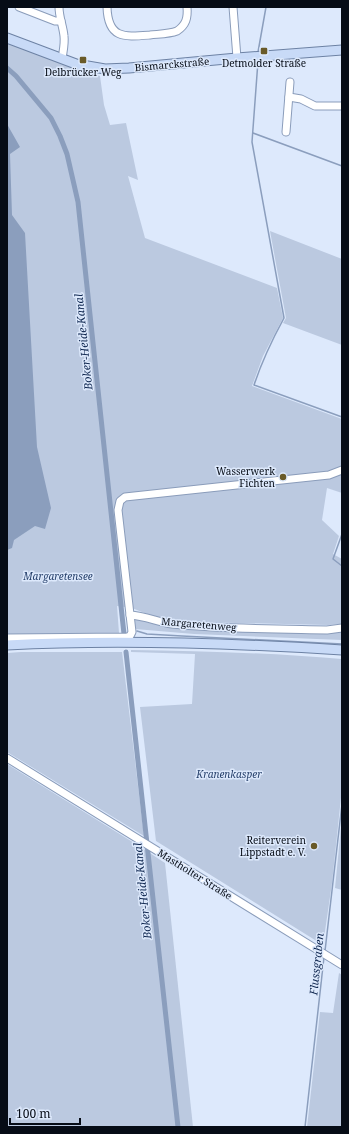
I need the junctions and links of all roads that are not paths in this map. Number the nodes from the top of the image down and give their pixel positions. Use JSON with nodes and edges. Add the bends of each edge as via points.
{"nodes":[{"id":1,"x":19,"y":7,"type":"edge"},
{"id":2,"x":59,"y":7,"type":"edge"},
{"id":3,"x":107,"y":7,"type":"edge"},
{"id":4,"x":187,"y":7,"type":"edge"},
{"id":5,"x":233,"y":7,"type":"edge"},
{"id":6,"x":61,"y":20,"type":"junction"},
{"id":7,"x":7,"y":38,"type":"edge"},
{"id":8,"x":342,"y":50,"type":"edge"},
{"id":9,"x":62,"y":58,"type":"junction"},
{"id":10,"x":237,"y":58,"type":"junction"},
{"id":11,"x":290,"y":82,"type":"dead end"},
{"id":12,"x":289,"y":97,"type":"junction"},
{"id":13,"x":342,"y":106,"type":"edge"},
{"id":14,"x":286,"y":132,"type":"dead end"},
{"id":15,"x":342,"y":470,"type":"edge"},
{"id":16,"x":130,"y":615,"type":"junction"},
{"id":17,"x":342,"y":628,"type":"edge"},
{"id":18,"x":7,"y":638,"type":"edge"},
{"id":19,"x":7,"y":645,"type":"edge"},
{"id":20,"x":7,"y":649,"type":"edge"},
{"id":21,"x":342,"y":650,"type":"edge"},
{"id":22,"x":342,"y":655,"type":"edge"},
{"id":23,"x":7,"y":758,"type":"edge"},
{"id":24,"x":342,"y":965,"type":"edge"}],
"edges":[{"from":1,"to":6,"type":"street","via":[[55,21]]},
{"from":2,"to":6,"type":"street"},
{"from":3,"to":4,"type":"street","via":[[111,26],[119,34],[128,37],[177,31],[187,21]]},
{"from":5,"to":10,"type":"street"},
{"from":6,"to":9,"type":"street","via":[[64,36]]},
{"from":7,"to":9,"type":"main road","name":"Bismarckstraße"},
{"from":8,"to":10,"type":"main road","name":"Bismarckstraße"},
{"from":9,"to":10,"type":"main road","name":"Bismarckstraße","via":[[105,69]]},
{"from":11,"to":12,"type":"street"},
{"from":12,"to":13,"type":"street","via":[[301,99],[315,106]]},
{"from":12,"to":14,"type":"street"},
{"from":15,"to":16,"type":"street","via":[[329,475],[128,496],[120,500],[118,510]]},
{"from":16,"to":17,"type":"street","name":"Margaretenweg","via":[[170,624],[327,630]]},
{"from":16,"to":18,"type":"street","via":[[132,632],[127,637]]},
{"from":19,"to":21,"type":"main road","via":[[164,642]]},
{"from":20,"to":22,"type":"main road","via":[[151,647]]},
{"from":23,"to":24,"type":"street","name":"Mastholter Straße"}]}
